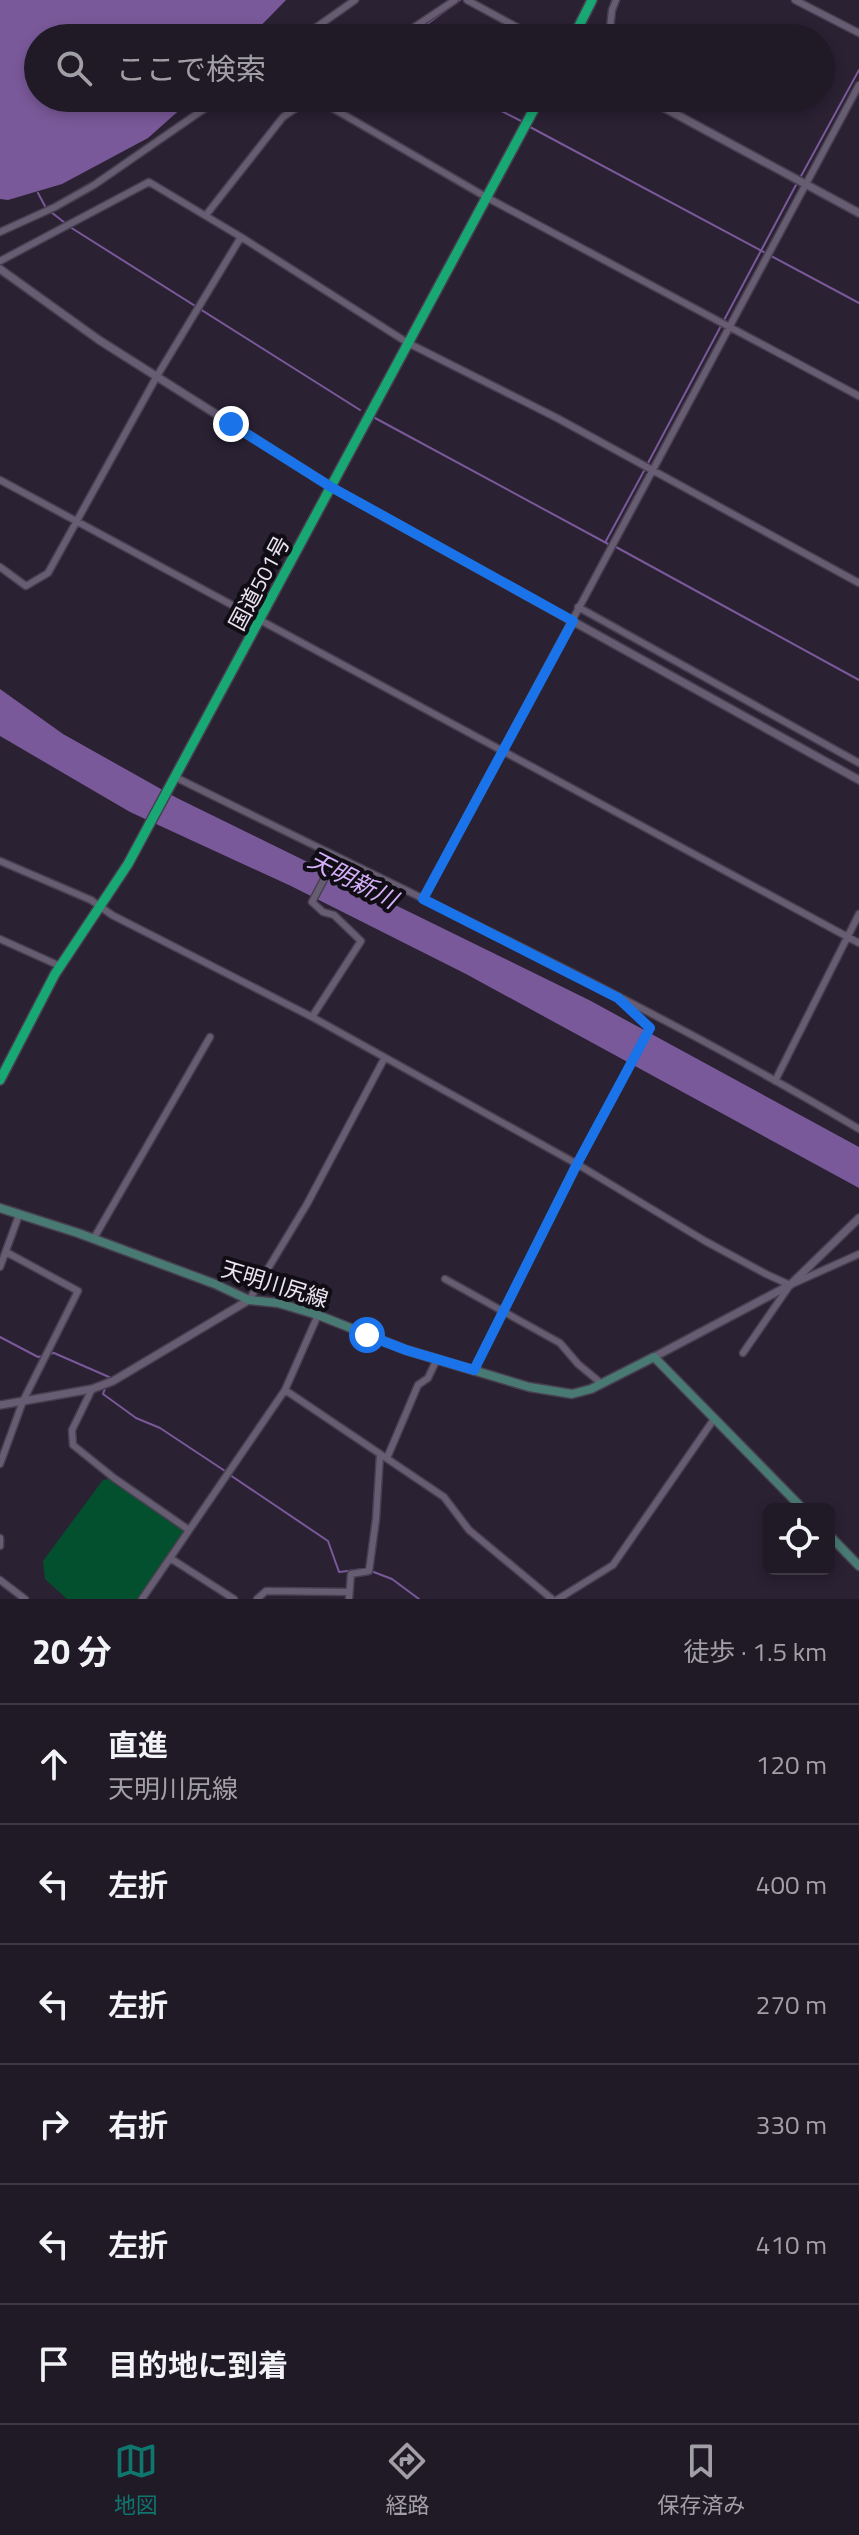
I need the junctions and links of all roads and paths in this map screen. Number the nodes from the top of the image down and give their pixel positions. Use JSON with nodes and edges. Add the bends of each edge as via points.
{"nodes":[{"id":1,"x":355,"y":0,"type":"edge"},
{"id":2,"x":455,"y":0,"type":"edge"},
{"id":3,"x":467,"y":0,"type":"edge"},
{"id":4,"x":592,"y":0,"type":"edge"},
{"id":5,"x":616,"y":0,"type":"edge"},
{"id":6,"x":798,"y":1,"type":"edge"},
{"id":7,"x":321,"y":24,"type":"edge"},
{"id":8,"x":419,"y":24,"type":"edge"},
{"id":9,"x":511,"y":24,"type":"edge"},
{"id":10,"x":580,"y":24,"type":"edge"},
{"id":11,"x":610,"y":24,"type":"edge"},
{"id":12,"x":859,"y":33,"type":"edge"},
{"id":13,"x":859,"y":85,"type":"edge"},
{"id":14,"x":200,"y":112,"type":"edge"},
{"id":15,"x":291,"y":112,"type":"edge"},
{"id":16,"x":337,"y":112,"type":"edge"},
{"id":17,"x":532,"y":112,"type":"edge"},
{"id":18,"x":672,"y":112,"type":"edge"},
{"id":19,"x":806,"y":184,"type":"junction"},
{"id":20,"x":486,"y":197,"type":"junction"},
{"id":21,"x":859,"y":213,"type":"edge"},
{"id":22,"x":206,"y":215,"type":"junction"},
{"id":23,"x":0,"y":232,"type":"edge"},
{"id":24,"x":241,"y":237,"type":"junction"},
{"id":25,"x":0,"y":261,"type":"edge"},
{"id":26,"x":1,"y":271,"type":"edge"},
{"id":27,"x":730,"y":327,"type":"junction"},
{"id":28,"x":408,"y":343,"type":"junction"},
{"id":29,"x":157,"y":376,"type":"junction"},
{"id":30,"x":859,"y":396,"type":"edge"},
{"id":31,"x":652,"y":471,"type":"junction"},
{"id":32,"x":0,"y":480,"type":"edge"},
{"id":33,"x":331,"y":487,"type":"junction"},
{"id":34,"x":76,"y":523,"type":"junction"},
{"id":35,"x":0,"y":567,"type":"edge"},
{"id":36,"x":859,"y":583,"type":"edge"},
{"id":37,"x":578,"y":607,"type":"junction"},
{"id":38,"x":259,"y":620,"type":"junction"},
{"id":39,"x":573,"y":621,"type":"junction"},
{"id":40,"x":503,"y":750,"type":"junction"},
{"id":41,"x":859,"y":763,"type":"edge"},
{"id":42,"x":173,"y":779,"type":"junction"},
{"id":43,"x":859,"y":780,"type":"edge"},
{"id":44,"x":0,"y":861,"type":"edge"},
{"id":45,"x":369,"y":874,"type":"junction"},
{"id":46,"x":423,"y":899,"type":"junction"},
{"id":47,"x":100,"y":907,"type":"junction"},
{"id":48,"x":859,"y":914,"type":"edge"},
{"id":49,"x":848,"y":938,"type":"junction"},
{"id":50,"x":0,"y":939,"type":"edge"},
{"id":51,"x":859,"y":943,"type":"edge"},
{"id":52,"x":60,"y":966,"type":"junction"},
{"id":53,"x":618,"y":998,"type":"junction"},
{"id":54,"x":312,"y":1017,"type":"junction"},
{"id":55,"x":210,"y":1037,"type":"dead end"},
{"id":56,"x":384,"y":1059,"type":"junction"},
{"id":57,"x":0,"y":1080,"type":"edge"},
{"id":58,"x":775,"y":1081,"type":"junction"},
{"id":59,"x":859,"y":1129,"type":"edge"},
{"id":60,"x":577,"y":1164,"type":"junction"},
{"id":61,"x":0,"y":1208,"type":"edge"},
{"id":62,"x":19,"y":1215,"type":"junction"},
{"id":63,"x":859,"y":1218,"type":"edge"},
{"id":64,"x":94,"y":1238,"type":"junction"},
{"id":65,"x":6,"y":1252,"type":"junction"},
{"id":66,"x":859,"y":1254,"type":"edge"},
{"id":67,"x":0,"y":1267,"type":"edge"},
{"id":68,"x":445,"y":1279,"type":"dead end"},
{"id":69,"x":790,"y":1285,"type":"junction"},
{"id":70,"x":249,"y":1300,"type":"junction"},
{"id":71,"x":503,"y":1311,"type":"junction"},
{"id":72,"x":318,"y":1315,"type":"junction"},
{"id":73,"x":743,"y":1353,"type":"dead end"},
{"id":74,"x":654,"y":1357,"type":"junction"},
{"id":75,"x":437,"y":1359,"type":"junction"},
{"id":76,"x":474,"y":1370,"type":"junction"},
{"id":77,"x":602,"y":1384,"type":"junction"},
{"id":78,"x":92,"y":1389,"type":"junction"},
{"id":79,"x":285,"y":1390,"type":"junction"},
{"id":80,"x":23,"y":1401,"type":"junction"},
{"id":81,"x":0,"y":1405,"type":"edge"},
{"id":82,"x":714,"y":1419,"type":"junction"},
{"id":83,"x":384,"y":1457,"type":"junction"},
{"id":84,"x":0,"y":1464,"type":"edge"},
{"id":85,"x":797,"y":1503,"type":"edge"},
{"id":86,"x":189,"y":1530,"type":"junction"},
{"id":87,"x":0,"y":1538,"type":"edge"},
{"id":88,"x":835,"y":1541,"type":"edge"},
{"id":89,"x":0,"y":1546,"type":"edge"},
{"id":90,"x":170,"y":1558,"type":"junction"},
{"id":91,"x":859,"y":1566,"type":"edge"},
{"id":92,"x":0,"y":1580,"type":"edge"},
{"id":93,"x":349,"y":1596,"type":"edge"},
{"id":94,"x":25,"y":1599,"type":"edge"},
{"id":95,"x":142,"y":1599,"type":"edge"},
{"id":96,"x":234,"y":1599,"type":"edge"},
{"id":97,"x":257,"y":1599,"type":"edge"},
{"id":98,"x":555,"y":1599,"type":"edge"}],
"edges":[{"from":1,"to":7,"type":"street"},
{"from":2,"to":8,"type":"street"},
{"from":3,"to":9,"type":"street"},
{"from":4,"to":10,"type":"highway"},
{"from":5,"to":11,"type":"street"},
{"from":6,"to":12,"type":"street"},
{"from":13,"to":19,"type":"street"},
{"from":14,"to":23,"type":"street","via":[[94,185]]},
{"from":15,"to":22,"type":"street"},
{"from":16,"to":20,"type":"street"},
{"from":17,"to":20,"type":"highway","name":"国道501号"},
{"from":18,"to":19,"type":"street"},
{"from":19,"to":21,"type":"street"},
{"from":19,"to":27,"type":"street"},
{"from":20,"to":27,"type":"street"},
{"from":20,"to":28,"type":"highway","name":"国道501号"},
{"from":22,"to":24,"type":"street"},
{"from":22,"to":25,"type":"street","via":[[149,182]]},
{"from":24,"to":28,"type":"street"},
{"from":24,"to":29,"type":"street"},
{"from":26,"to":29,"type":"street"},
{"from":27,"to":30,"type":"street"},
{"from":27,"to":31,"type":"street"},
{"from":28,"to":31,"type":"street"},
{"from":28,"to":33,"type":"highway","name":"国道501号"},
{"from":29,"to":33,"type":"street"},
{"from":29,"to":34,"type":"street"},
{"from":31,"to":36,"type":"street"},
{"from":31,"to":37,"type":"street"},
{"from":32,"to":34,"type":"street"},
{"from":33,"to":38,"type":"highway","name":"国道501号"},
{"from":33,"to":39,"type":"street"},
{"from":34,"to":35,"type":"street","via":[[48,573],[26,586]]},
{"from":34,"to":38,"type":"street"},
{"from":37,"to":39,"type":"street"},
{"from":37,"to":41,"type":"street"},
{"from":38,"to":40,"type":"street"},
{"from":38,"to":42,"type":"highway","name":"国道501号"},
{"from":39,"to":40,"type":"street"},
{"from":39,"to":43,"type":"street"},
{"from":40,"to":46,"type":"street"},
{"from":40,"to":49,"type":"street"},
{"from":42,"to":45,"type":"street"},
{"from":42,"to":47,"type":"highway","name":"国道501号"},
{"from":44,"to":47,"type":"street"},
{"from":45,"to":46,"type":"street"},
{"from":45,"to":54,"type":"street","via":[[359,877],[331,866],[312,902],[361,941]]},
{"from":46,"to":53,"type":"street"},
{"from":47,"to":52,"type":"highway","name":"国道501号"},
{"from":47,"to":54,"type":"street"},
{"from":48,"to":49,"type":"street"},
{"from":49,"to":51,"type":"street"},
{"from":49,"to":58,"type":"street"},
{"from":50,"to":52,"type":"street"},
{"from":52,"to":57,"type":"highway","name":"国道501号"},
{"from":53,"to":58,"type":"street"},
{"from":53,"to":60,"type":"street","via":[[650,1028]]},
{"from":54,"to":56,"type":"street"},
{"from":55,"to":64,"type":"street"},
{"from":56,"to":60,"type":"street"},
{"from":56,"to":70,"type":"street"},
{"from":58,"to":59,"type":"street"},
{"from":60,"to":69,"type":"street"},
{"from":60,"to":71,"type":"street"},
{"from":61,"to":62,"type":"main road","name":"天明川尻線"},
{"from":62,"to":64,"type":"main road","name":"天明川尻線"},
{"from":62,"to":65,"type":"street"},
{"from":63,"to":69,"type":"street"},
{"from":64,"to":70,"type":"main road","name":"天明川尻線"},
{"from":65,"to":67,"type":"street"},
{"from":65,"to":80,"type":"street","via":[[78,1291]]},
{"from":66,"to":69,"type":"street"},
{"from":68,"to":71,"type":"street"},
{"from":69,"to":73,"type":"street"},
{"from":69,"to":74,"type":"street"},
{"from":70,"to":72,"type":"main road","name":"天明川尻線"},
{"from":70,"to":78,"type":"street"},
{"from":71,"to":76,"type":"street"},
{"from":71,"to":77,"type":"street","via":[[560,1343]]},
{"from":72,"to":75,"type":"main road","name":"天明川尻線"},
{"from":72,"to":79,"type":"street"},
{"from":74,"to":77,"type":"main road","name":"天明川尻線"},
{"from":74,"to":82,"type":"main road"},
{"from":75,"to":76,"type":"main road","name":"天明川尻線"},
{"from":75,"to":83,"type":"street","via":[[418,1385]]},
{"from":76,"to":77,"type":"main road","name":"天明川尻線","via":[[572,1394]]},
{"from":78,"to":80,"type":"street"},
{"from":78,"to":86,"type":"street","via":[[72,1430],[73,1445]]},
{"from":79,"to":83,"type":"street"},
{"from":79,"to":86,"type":"street"},
{"from":80,"to":81,"type":"street"},
{"from":80,"to":84,"type":"street"},
{"from":82,"to":85,"type":"main road"},
{"from":82,"to":98,"type":"street","via":[[613,1565]]},
{"from":83,"to":93,"type":"street","via":[[369,1571],[351,1574]]},
{"from":83,"to":98,"type":"street","via":[[444,1497],[469,1530]]},
{"from":86,"to":90,"type":"street"},
{"from":87,"to":89,"type":"street"},
{"from":88,"to":91,"type":"main road"},
{"from":90,"to":95,"type":"street"},
{"from":90,"to":96,"type":"street"},
{"from":92,"to":94,"type":"street"},
{"from":93,"to":97,"type":"street","via":[[266,1591]]}]}
